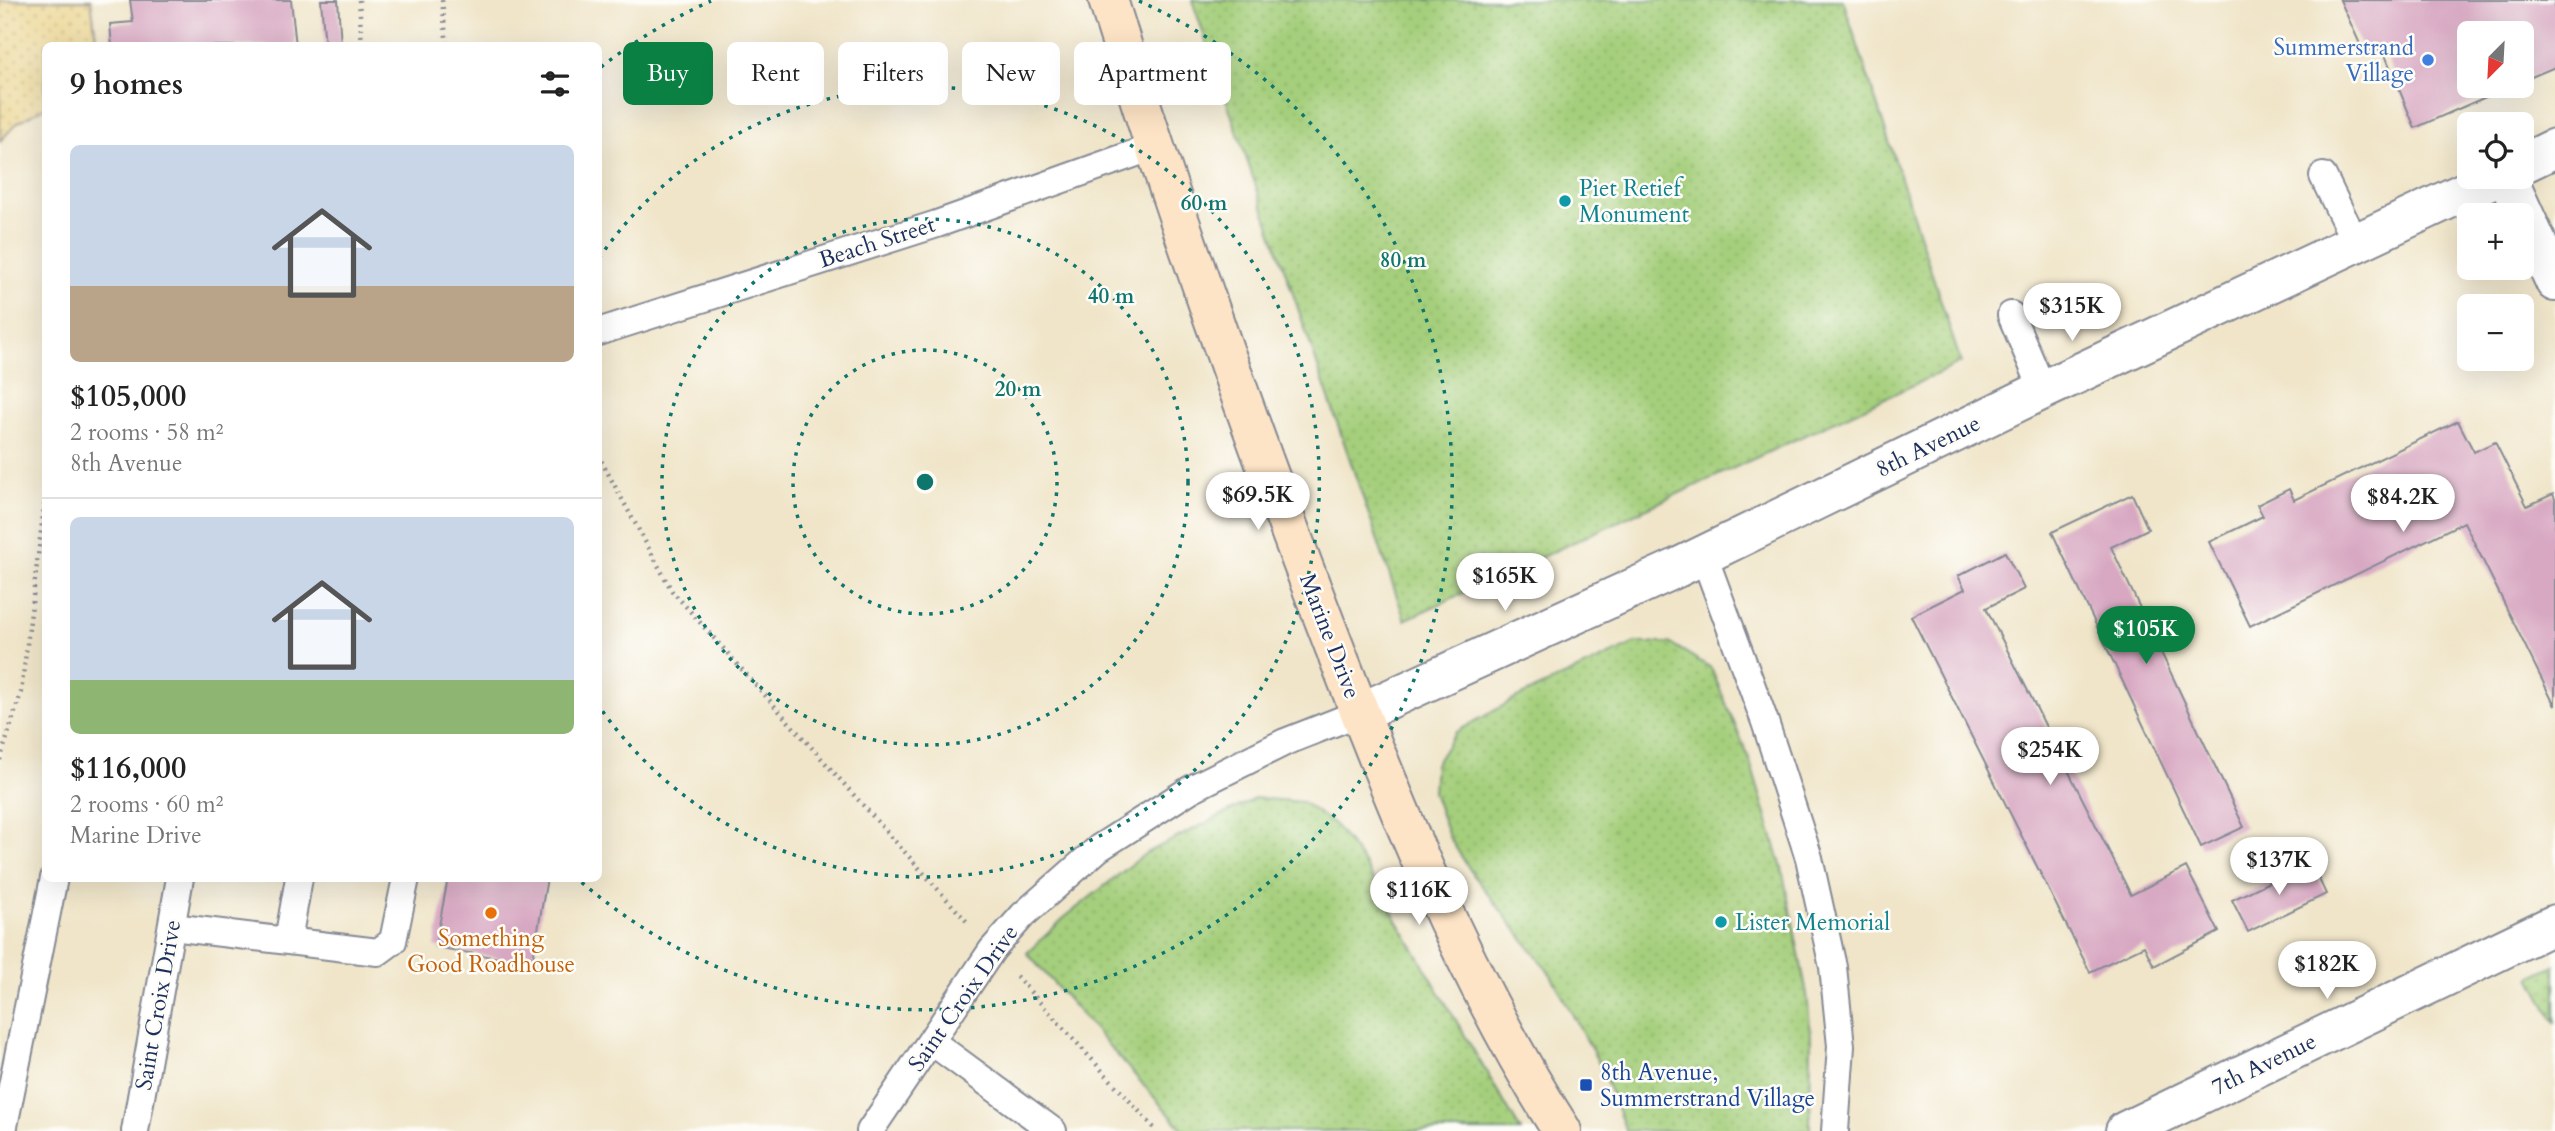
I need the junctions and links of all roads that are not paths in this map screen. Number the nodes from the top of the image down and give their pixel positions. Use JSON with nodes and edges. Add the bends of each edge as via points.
{"nodes":[{"id":1,"x":1108,"y":0,"type":"edge"},
{"id":2,"x":1153,"y":147,"type":"junction"},
{"id":3,"x":2555,"y":148,"type":"edge"},
{"id":4,"x":2534,"y":158,"type":"edge"},
{"id":5,"x":2323,"y":176,"type":"dead end"},
{"id":6,"x":2471,"y":189,"type":"edge"},
{"id":7,"x":2512,"y":189,"type":"edge"},
{"id":8,"x":2356,"y":244,"type":"junction"},
{"id":9,"x":2555,"y":282,"type":"edge"},
{"id":10,"x":2011,"y":315,"type":"dead end"},
{"id":11,"x":602,"y":331,"type":"edge"},
{"id":12,"x":2043,"y":390,"type":"junction"},
{"id":13,"x":1703,"y":555,"type":"junction"},
{"id":14,"x":1359,"y":712,"type":"junction"},
{"id":15,"x":53,"y":882,"type":"edge"},
{"id":16,"x":179,"y":882,"type":"edge"},
{"id":17,"x":298,"y":882,"type":"edge"},
{"id":18,"x":404,"y":882,"type":"edge"},
{"id":19,"x":2555,"y":924,"type":"edge"},
{"id":20,"x":172,"y":927,"type":"junction"},
{"id":21,"x":288,"y":940,"type":"junction"},
{"id":22,"x":932,"y":1042,"type":"junction"},
{"id":23,"x":2,"y":1131,"type":"edge"},
{"id":24,"x":135,"y":1131,"type":"edge"},
{"id":25,"x":870,"y":1131,"type":"edge"},
{"id":26,"x":1053,"y":1131,"type":"edge"},
{"id":27,"x":1562,"y":1131,"type":"edge"},
{"id":28,"x":1835,"y":1131,"type":"edge"},
{"id":29,"x":2124,"y":1131,"type":"edge"}],
"edges":[{"from":1,"to":2,"type":"main road","name":"Marine Drive"},
{"from":2,"to":11,"type":"lane","name":"Beach Street","via":[[937,224]]},
{"from":2,"to":14,"type":"main road","name":"Marine Drive","via":[[1260,455]]},
{"from":3,"to":4,"type":"street"},
{"from":5,"to":8,"type":"lane"},
{"from":6,"to":8,"type":"street","name":"8th Avenue"},
{"from":7,"to":9,"type":"street"},
{"from":8,"to":12,"type":"street","name":"8th Avenue"},
{"from":10,"to":12,"type":"lane"},
{"from":12,"to":13,"type":"street","name":"8th Avenue"},
{"from":13,"to":14,"type":"street","name":"8th Avenue"},
{"from":13,"to":28,"type":"lane","via":[[1765,722],[1809,859],[1833,967],[1841,1046]]},
{"from":14,"to":22,"type":"lane","name":"Saint Croix Drive","via":[[1191,789],[1099,849],[1023,915],[992,950]]},
{"from":14,"to":27,"type":"main road","name":"Marine Drive","via":[[1461,948]]},
{"from":15,"to":23,"type":"lane"},
{"from":16,"to":20,"type":"lane","name":"Saint Croix Drive"},
{"from":17,"to":21,"type":"lane"},
{"from":18,"to":21,"type":"lane","via":[[398,925],[386,949],[362,953]]},
{"from":19,"to":29,"type":"street","name":"7th Avenue"},
{"from":20,"to":21,"type":"lane"},
{"from":20,"to":24,"type":"lane","name":"Saint Croix Drive"},
{"from":22,"to":25,"type":"lane","name":"Saint Croix Drive"},
{"from":22,"to":26,"type":"lane"}]}
